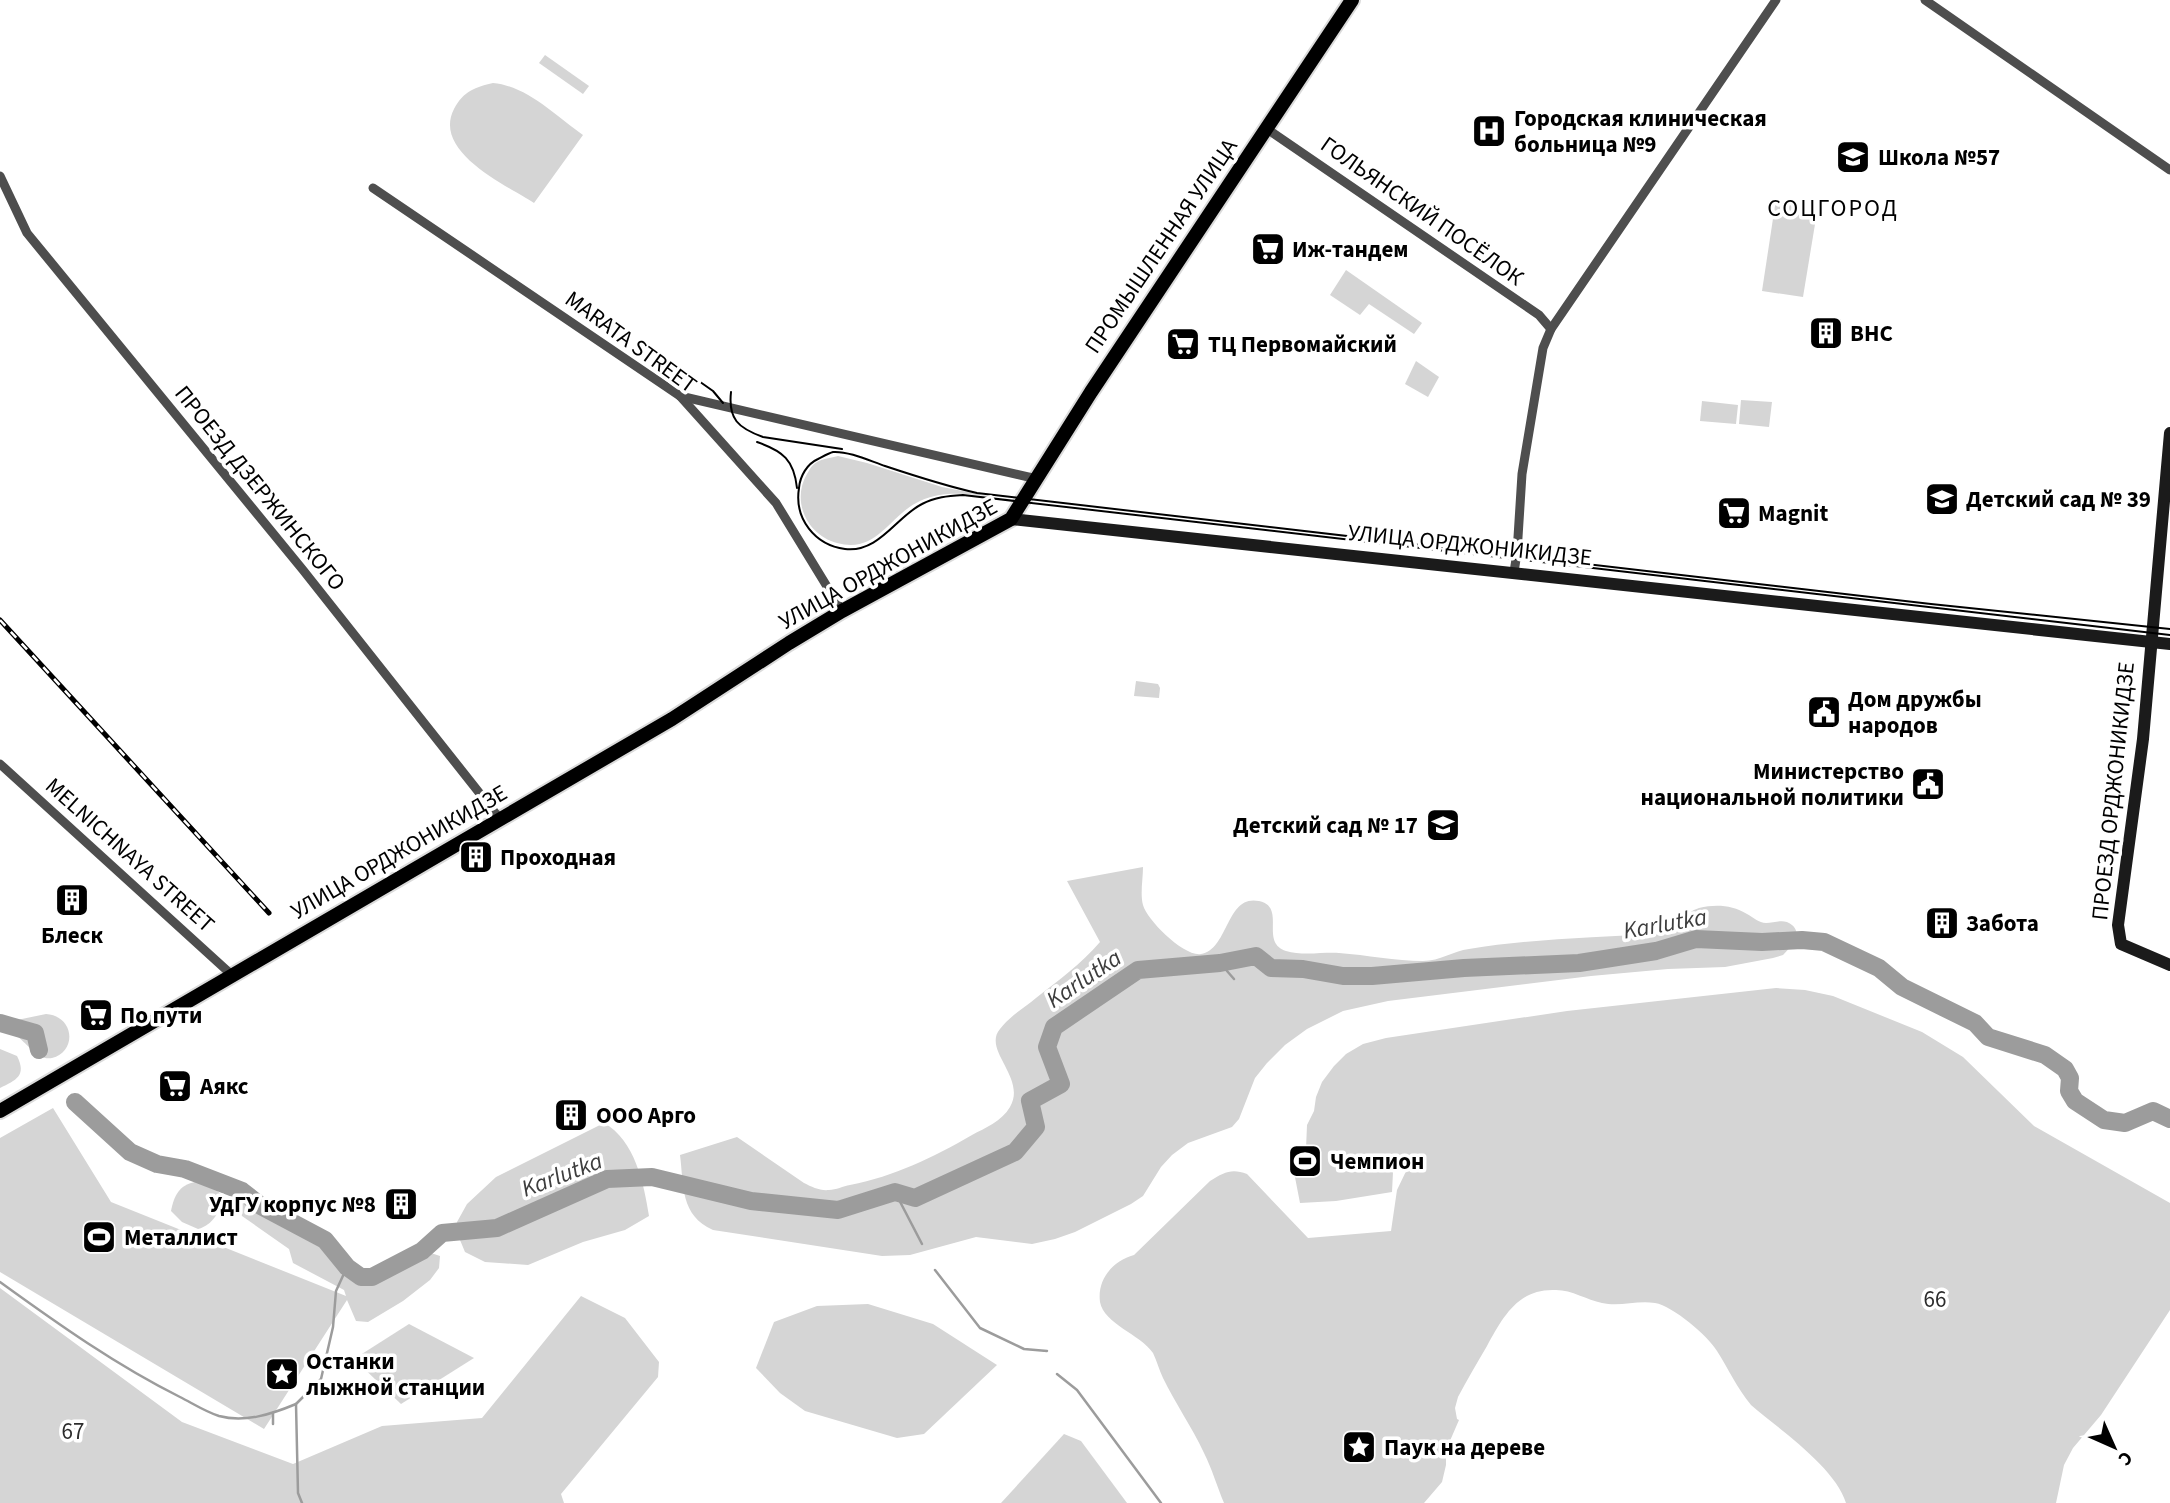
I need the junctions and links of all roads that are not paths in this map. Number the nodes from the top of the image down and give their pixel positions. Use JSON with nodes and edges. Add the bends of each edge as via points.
{"nodes":[{"id":1,"x":1352,"y":0,"type":"edge"},
{"id":2,"x":1776,"y":0,"type":"edge"},
{"id":3,"x":1925,"y":0,"type":"edge"},
{"id":4,"x":1267,"y":129,"type":"junction"},
{"id":5,"x":2170,"y":170,"type":"edge"},
{"id":6,"x":0,"y":176,"type":"edge"},
{"id":7,"x":373,"y":188,"type":"dead end"},
{"id":8,"x":1551,"y":329,"type":"junction"},
{"id":9,"x":680,"y":396,"type":"junction"},
{"id":10,"x":2170,"y":433,"type":"edge"},
{"id":11,"x":1037,"y":479,"type":"junction"},
{"id":12,"x":1011,"y":519,"type":"junction"},
{"id":13,"x":1514,"y":572,"type":"junction"},
{"id":14,"x":842,"y":611,"type":"junction"},
{"id":15,"x":2151,"y":643,"type":"junction"},
{"id":16,"x":2170,"y":644,"type":"edge"},
{"id":17,"x":0,"y":764,"type":"edge"},
{"id":18,"x":500,"y":819,"type":"junction"},
{"id":19,"x":2170,"y":965,"type":"edge"},
{"id":20,"x":233,"y":976,"type":"junction"},
{"id":21,"x":0,"y":1111,"type":"edge"}],
"edges":[{"from":1,"to":4,"type":"main road","name":"ПРОМЫШЛЕННАЯ УЛИЦА"},
{"from":2,"to":8,"type":"street"},
{"from":3,"to":5,"type":"street"},
{"from":4,"to":8,"type":"street","name":"ГОЛЬЯНСКИЙ ПОСЁЛОК","via":[[1539,315]]},
{"from":4,"to":11,"type":"main road","name":"ПРОМЫШЛЕННАЯ УЛИЦА"},
{"from":6,"to":18,"type":"street","name":"ПРОЕЗД ДЗЕРЖИНСКОГО","via":[[26,233]]},
{"from":7,"to":9,"type":"street","name":"MARATA STREET"},
{"from":8,"to":13,"type":"street","via":[[1543,348],[1522,474]]},
{"from":9,"to":11,"type":"street"},
{"from":9,"to":14,"type":"street","name":"MARATA STREET","via":[[776,503]]},
{"from":10,"to":15,"type":"main road","name":"ПРОЕЗД ОРДЖОНИКИДЗЕ"},
{"from":11,"to":12,"type":"main road","name":"ПРОМЫШЛЕННАЯ УЛИЦА"},
{"from":12,"to":13,"type":"main road","name":"УЛИЦА ОРДЖОНИКИДЗЕ"},
{"from":12,"to":14,"type":"main road","name":"УЛИЦА ОРДЖОНИКИДЗЕ"},
{"from":13,"to":15,"type":"main road","name":"УЛИЦА ОРДЖОНИКИДЗЕ"},
{"from":14,"to":18,"type":"main road","name":"УЛИЦА ОРДЖОНИКИДЗЕ","via":[[672,719]]},
{"from":15,"to":16,"type":"main road","name":"УЛИЦА ОРДЖОНИКИДЗЕ"},
{"from":15,"to":19,"type":"main road","name":"ПРОЕЗД ОРДЖОНИКИДЗЕ","via":[[2118,925],[2121,944]]},
{"from":17,"to":20,"type":"street","name":"MELNICHNAYA STREET"},
{"from":18,"to":20,"type":"main road","name":"УЛИЦА ОРДЖОНИКИДЗЕ"},
{"from":20,"to":21,"type":"main road","name":"УЛИЦА ОРДЖОНИКИДЗЕ"}]}
